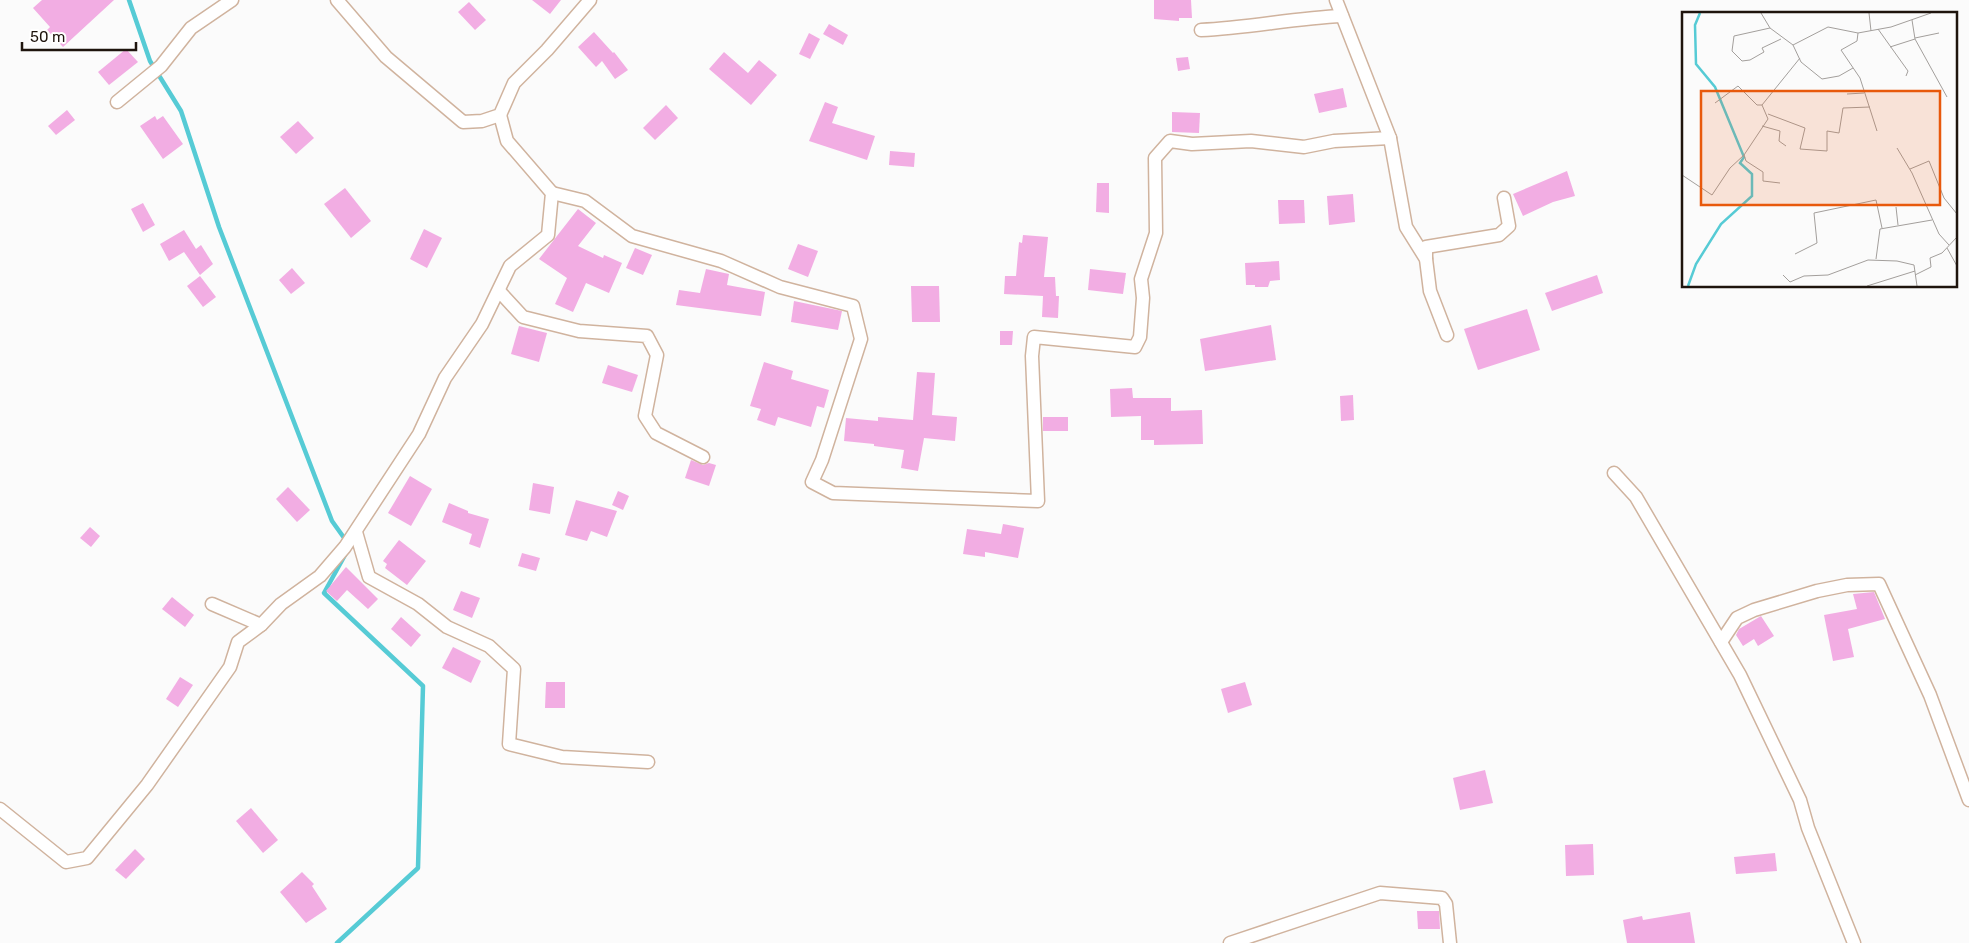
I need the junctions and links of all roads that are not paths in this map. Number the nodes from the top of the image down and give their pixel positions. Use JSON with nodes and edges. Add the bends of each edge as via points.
{"nodes":[{"id":1,"x":232,"y":0,"type":"edge"},
{"id":2,"x":337,"y":0,"type":"edge"},
{"id":3,"x":590,"y":0,"type":"edge"},
{"id":4,"x":1336,"y":0,"type":"edge"},
{"id":5,"x":1342,"y":16,"type":"junction"},
{"id":6,"x":1201,"y":30,"type":"dead end"},
{"id":7,"x":117,"y":102,"type":"dead end"},
{"id":8,"x":500,"y":115,"type":"junction"},
{"id":9,"x":1390,"y":138,"type":"junction"},
{"id":10,"x":552,"y":193,"type":"junction"},
{"id":11,"x":1504,"y":198,"type":"dead end"},
{"id":12,"x":1426,"y":259,"type":"junction"},
{"id":13,"x":499,"y":291,"type":"junction"},
{"id":14,"x":1447,"y":335,"type":"dead end"},
{"id":15,"x":703,"y":457,"type":"dead end"},
{"id":16,"x":1614,"y":473,"type":"dead end"},
{"id":17,"x":356,"y":532,"type":"junction"},
{"id":18,"x":212,"y":604,"type":"dead end"},
{"id":19,"x":261,"y":625,"type":"junction"},
{"id":20,"x":1720,"y":642,"type":"junction"},
{"id":21,"x":648,"y":762,"type":"dead end"},
{"id":22,"x":1969,"y":800,"type":"edge"},
{"id":23,"x":0,"y":809,"type":"edge"},
{"id":24,"x":1230,"y":943,"type":"edge"},
{"id":25,"x":1450,"y":943,"type":"edge"},
{"id":26,"x":1854,"y":943,"type":"edge"}],
"edges":[{"from":1,"to":7,"type":"street","via":[[192,28],[161,66]]},
{"from":2,"to":8,"type":"street","via":[[386,56],[463,122],[482,121]]},
{"from":3,"to":8,"type":"street","via":[[514,83]]},
{"from":4,"to":5,"type":"street"},
{"from":5,"to":6,"type":"street"},
{"from":5,"to":9,"type":"street"},
{"from":8,"to":10,"type":"street","via":[[507,141]]},
{"from":9,"to":10,"type":"street","via":[[1304,147],[1252,141],[1202,144],[1170,141],[1155,158],[1156,233],[1141,279],[1140,337],[1135,347],[1034,337],[1038,501],[833,493],[812,482],[861,338],[853,306],[780,287],[721,261],[632,236],[585,201]]},
{"from":9,"to":12,"type":"street","via":[[1406,227]]},
{"from":10,"to":13,"type":"street","via":[[548,234],[510,266]]},
{"from":11,"to":12,"type":"street","via":[[1509,226],[1499,235],[1426,247]]},
{"from":12,"to":14,"type":"street","via":[[1430,291]]},
{"from":13,"to":15,"type":"street","via":[[523,318],[579,330],[647,336],[657,355],[645,416],[656,433]]},
{"from":13,"to":17,"type":"street","via":[[482,324],[444,378],[419,434]]},
{"from":16,"to":20,"type":"street","via":[[1636,497]]},
{"from":17,"to":19,"type":"street","via":[[320,576],[281,604]]},
{"from":17,"to":21,"type":"street","via":[[369,577],[418,604],[447,627],[489,646],[514,669],[509,744],[562,757]]},
{"from":18,"to":19,"type":"street"},
{"from":19,"to":23,"type":"street","via":[[238,642],[230,668],[147,785],[87,858],[66,862]]},
{"from":20,"to":22,"type":"street","via":[[1736,618],[1754,610],[1817,591],[1847,585],[1879,584],[1930,695]]},
{"from":20,"to":26,"type":"street","via":[[1740,675],[1800,800]]},
{"from":24,"to":25,"type":"street","via":[[1380,893],[1442,898],[1446,904]]}]}
